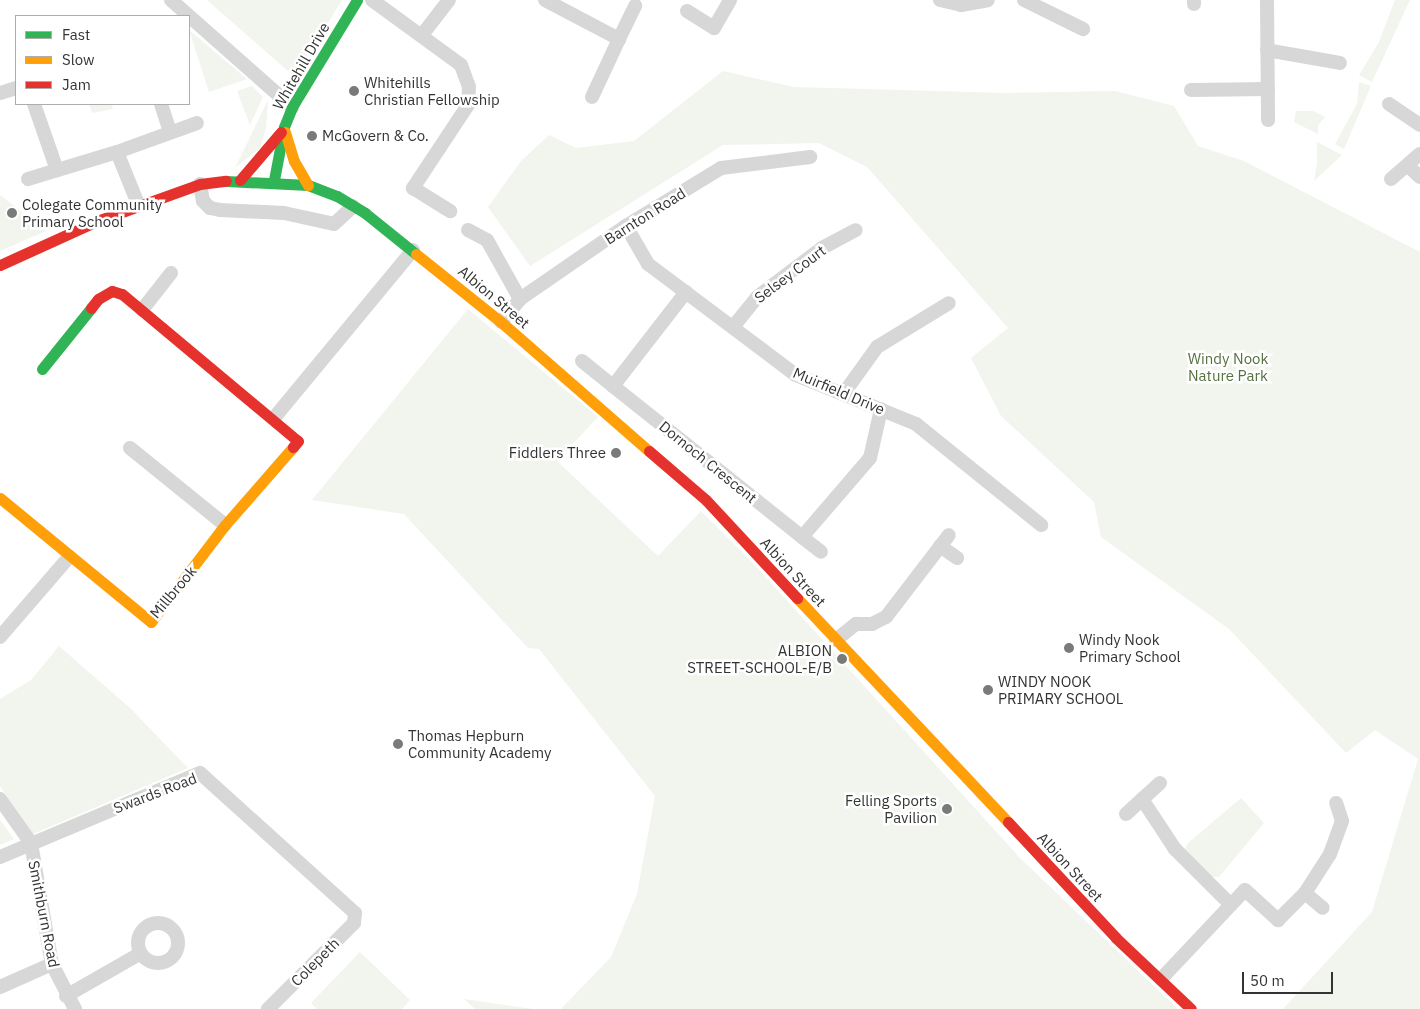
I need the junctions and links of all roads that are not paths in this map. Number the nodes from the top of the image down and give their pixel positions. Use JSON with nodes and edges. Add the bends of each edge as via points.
{"nodes":[{"id":1,"x":171,"y":0,"type":"edge"},
{"id":2,"x":357,"y":0,"type":"edge"},
{"id":3,"x":372,"y":0,"type":"edge"},
{"id":4,"x":449,"y":0,"type":"edge"},
{"id":5,"x":545,"y":0,"type":"edge"},
{"id":6,"x":730,"y":0,"type":"edge"},
{"id":7,"x":940,"y":0,"type":"edge"},
{"id":8,"x":988,"y":0,"type":"edge"},
{"id":9,"x":1024,"y":0,"type":"edge"},
{"id":10,"x":1267,"y":0,"type":"edge"},
{"id":11,"x":635,"y":6,"type":"dead end"},
{"id":12,"x":1054,"y":6,"type":"edge"},
{"id":13,"x":687,"y":11,"type":"dead end"},
{"id":14,"x":188,"y":15,"type":"edge"},
{"id":15,"x":190,"y":17,"type":"edge"},
{"id":16,"x":1083,"y":29,"type":"dead end"},
{"id":17,"x":422,"y":35,"type":"junction"},
{"id":18,"x":619,"y":39,"type":"junction"},
{"id":19,"x":1267,"y":50,"type":"junction"},
{"id":20,"x":1340,"y":63,"type":"dead end"},
{"id":21,"x":15,"y":88,"type":"edge"},
{"id":22,"x":1268,"y":89,"type":"junction"},
{"id":23,"x":1191,"y":90,"type":"dead end"},
{"id":24,"x":0,"y":93,"type":"edge"},
{"id":25,"x":592,"y":97,"type":"dead end"},
{"id":26,"x":1389,"y":104,"type":"dead end"},
{"id":27,"x":34,"y":105,"type":"edge"},
{"id":28,"x":161,"y":105,"type":"edge"},
{"id":29,"x":292,"y":107,"type":"junction"},
{"id":30,"x":1268,"y":120,"type":"dead end"},
{"id":31,"x":197,"y":123,"type":"dead end"},
{"id":32,"x":1420,"y":125,"type":"edge"},
{"id":33,"x":284,"y":127,"type":"junction"},
{"id":34,"x":170,"y":132,"type":"junction"},
{"id":35,"x":117,"y":152,"type":"junction"},
{"id":36,"x":1420,"y":154,"type":"edge"},
{"id":37,"x":810,"y":157,"type":"dead end"},
{"id":38,"x":1408,"y":166,"type":"junction"},
{"id":39,"x":58,"y":170,"type":"junction"},
{"id":40,"x":1420,"y":177,"type":"edge"},
{"id":41,"x":28,"y":179,"type":"dead end"},
{"id":42,"x":240,"y":180,"type":"junction"},
{"id":43,"x":274,"y":180,"type":"junction"},
{"id":44,"x":1391,"y":180,"type":"dead end"},
{"id":45,"x":200,"y":184,"type":"junction"},
{"id":46,"x":308,"y":185,"type":"junction"},
{"id":47,"x":138,"y":204,"type":"junction"},
{"id":48,"x":353,"y":206,"type":"junction"},
{"id":49,"x":450,"y":211,"type":"dead end"},
{"id":50,"x":626,"y":226,"type":"junction"},
{"id":51,"x":468,"y":230,"type":"dead end"},
{"id":52,"x":856,"y":230,"type":"dead end"},
{"id":53,"x":413,"y":250,"type":"junction"},
{"id":54,"x":0,"y":265,"type":"edge"},
{"id":55,"x":172,"y":273,"type":"dead end"},
{"id":56,"x":686,"y":292,"type":"junction"},
{"id":57,"x":520,"y":299,"type":"junction"},
{"id":58,"x":949,"y":303,"type":"dead end"},
{"id":59,"x":142,"y":310,"type":"junction"},
{"id":60,"x":501,"y":322,"type":"junction"},
{"id":61,"x":733,"y":327,"type":"junction"},
{"id":62,"x":582,"y":361,"type":"dead end"},
{"id":63,"x":42,"y":369,"type":"dead end"},
{"id":64,"x":613,"y":386,"type":"junction"},
{"id":65,"x":844,"y":393,"type":"junction"},
{"id":66,"x":881,"y":409,"type":"junction"},
{"id":67,"x":274,"y":418,"type":"junction"},
{"id":68,"x":130,"y":448,"type":"dead end"},
{"id":69,"x":0,"y":498,"type":"edge"},
{"id":70,"x":226,"y":525,"type":"junction"},
{"id":71,"x":1041,"y":525,"type":"dead end"},
{"id":72,"x":802,"y":537,"type":"junction"},
{"id":73,"x":821,"y":552,"type":"dead end"},
{"id":74,"x":69,"y":557,"type":"junction"},
{"id":75,"x":957,"y":558,"type":"dead end"},
{"id":76,"x":0,"y":637,"type":"edge"},
{"id":77,"x":836,"y":640,"type":"junction"},
{"id":78,"x":1160,"y":783,"type":"dead end"},
{"id":79,"x":0,"y":799,"type":"edge"},
{"id":80,"x":1142,"y":799,"type":"junction"},
{"id":81,"x":1336,"y":803,"type":"dead end"},
{"id":82,"x":1126,"y":814,"type":"dead end"},
{"id":83,"x":31,"y":843,"type":"junction"},
{"id":84,"x":0,"y":857,"type":"edge"},
{"id":85,"x":1304,"y":893,"type":"junction"},
{"id":86,"x":1231,"y":905,"type":"junction"},
{"id":87,"x":1323,"y":908,"type":"dead end"},
{"id":88,"x":356,"y":913,"type":"joint"},
{"id":89,"x":141,"y":953,"type":"dead end"},
{"id":90,"x":52,"y":964,"type":"junction"},
{"id":91,"x":1162,"y":979,"type":"junction"},
{"id":92,"x":0,"y":987,"type":"edge"},
{"id":93,"x":66,"y":996,"type":"junction"},
{"id":94,"x":75,"y":1009,"type":"edge"},
{"id":95,"x":268,"y":1009,"type":"edge"},
{"id":96,"x":1191,"y":1009,"type":"edge"}],
"edges":[{"from":1,"to":14,"type":"street"},
{"from":2,"to":29,"type":"street","name":"Whitehill Drive"},
{"from":3,"to":17,"type":"street"},
{"from":4,"to":17,"type":"street"},
{"from":5,"to":18,"type":"street"},
{"from":6,"to":13,"type":"street","via":[[714,28]]},
{"from":7,"to":8,"type":"street","via":[[961,5]]},
{"from":9,"to":12,"type":"street"},
{"from":10,"to":19,"type":"street"},
{"from":11,"to":18,"type":"street"},
{"from":12,"to":16,"type":"street"},
{"from":15,"to":29,"type":"street"},
{"from":17,"to":49,"type":"street","via":[[461,65],[469,87],[468,105],[413,188]]},
{"from":18,"to":25,"type":"street"},
{"from":19,"to":20,"type":"street"},
{"from":19,"to":22,"type":"street"},
{"from":21,"to":24,"type":"street"},
{"from":22,"to":23,"type":"street"},
{"from":22,"to":30,"type":"street"},
{"from":26,"to":32,"type":"street"},
{"from":27,"to":39,"type":"street"},
{"from":28,"to":34,"type":"street"},
{"from":29,"to":33,"type":"street","name":"Whitehill Drive"},
{"from":31,"to":34,"type":"street"},
{"from":33,"to":42,"type":"street"},
{"from":33,"to":43,"type":"street","name":"Whitehill Drive"},
{"from":33,"to":46,"type":"street","via":[[294,161]]},
{"from":34,"to":35,"type":"street"},
{"from":35,"to":39,"type":"street"},
{"from":35,"to":47,"type":"street"},
{"from":36,"to":38,"type":"street"},
{"from":37,"to":50,"type":"street","name":"Barnton Road","via":[[721,168]]},
{"from":38,"to":40,"type":"street"},
{"from":38,"to":44,"type":"street"},
{"from":39,"to":41,"type":"street"},
{"from":42,"to":43,"type":"street","name":"Albion Street"},
{"from":42,"to":45,"type":"street","name":"Albion Street"},
{"from":43,"to":46,"type":"street","name":"Albion Street"},
{"from":45,"to":47,"type":"street","name":"Albion Street"},
{"from":45,"to":48,"type":"street","via":[[203,201],[210,208],[220,210],[284,213],[334,224]]},
{"from":46,"to":48,"type":"street","name":"Albion Street"},
{"from":47,"to":54,"type":"street","name":"Albion Street"},
{"from":48,"to":53,"type":"street","name":"Albion Street","via":[[380,222]]},
{"from":50,"to":56,"type":"street","name":"Muirfield Drive","via":[[648,264]]},
{"from":50,"to":57,"type":"street","name":"Barnton Road"},
{"from":51,"to":57,"type":"street","via":[[487,240]]},
{"from":52,"to":61,"type":"street","name":"Selsey Court","via":[[822,248],[756,297]]},
{"from":53,"to":60,"type":"street","name":"Albion Street"},
{"from":53,"to":67,"type":"street"},
{"from":55,"to":59,"type":"street"},
{"from":56,"to":61,"type":"street","name":"Muirfield Drive"},
{"from":56,"to":64,"type":"street"},
{"from":57,"to":60,"type":"street","name":"Barnton Road"},
{"from":58,"to":65,"type":"street","via":[[877,346]]},
{"from":59,"to":63,"type":"street","name":"Millbrook","via":[[122,294],[112,291],[98,299]]},
{"from":59,"to":67,"type":"street","name":"Millbrook"},
{"from":60,"to":77,"type":"street","name":"Albion Street","via":[[706,500]]},
{"from":61,"to":65,"type":"street","name":"Muirfield Drive","via":[[796,375]]},
{"from":62,"to":64,"type":"street","name":"Dornoch Crescent"},
{"from":64,"to":72,"type":"street","name":"Dornoch Crescent"},
{"from":65,"to":66,"type":"street","name":"Muirfield Drive"},
{"from":66,"to":71,"type":"street","name":"Muirfield Drive","via":[[916,424]]},
{"from":66,"to":72,"type":"street","via":[[870,458]]},
{"from":67,"to":70,"type":"street","name":"Millbrook","via":[[298,441]]},
{"from":68,"to":70,"type":"street"},
{"from":69,"to":74,"type":"street","name":"Millbrook"},
{"from":70,"to":74,"type":"street","name":"Millbrook","via":[[151,622]]},
{"from":72,"to":73,"type":"street","name":"Dornoch Crescent"},
{"from":74,"to":76,"type":"street"},
{"from":75,"to":77,"type":"street","via":[[945,541],[886,617],[872,624],[856,624]]},
{"from":77,"to":91,"type":"street","name":"Albion Street","via":[[1116,938]]},
{"from":78,"to":80,"type":"street"},
{"from":79,"to":83,"type":"street"},
{"from":80,"to":82,"type":"street"},
{"from":80,"to":86,"type":"street","via":[[1175,849]]},
{"from":81,"to":85,"type":"street","via":[[1342,822],[1330,854]]},
{"from":83,"to":84,"type":"street","name":"Swards Road"},
{"from":83,"to":88,"type":"street","name":"Swards Road","via":[[200,773]]},
{"from":83,"to":90,"type":"street","name":"Smithburn Road"},
{"from":85,"to":86,"type":"street","via":[[1278,920],[1245,890]]},
{"from":85,"to":87,"type":"street"},
{"from":86,"to":91,"type":"street"},
{"from":88,"to":95,"type":"street","name":"Colepeth","via":[[354,923]]},
{"from":89,"to":93,"type":"street"},
{"from":90,"to":92,"type":"street"},
{"from":90,"to":93,"type":"street","name":"Smithburn Road"},
{"from":91,"to":96,"type":"street","name":"Albion Street"},
{"from":93,"to":94,"type":"street","name":"Smithburn Road"}]}
